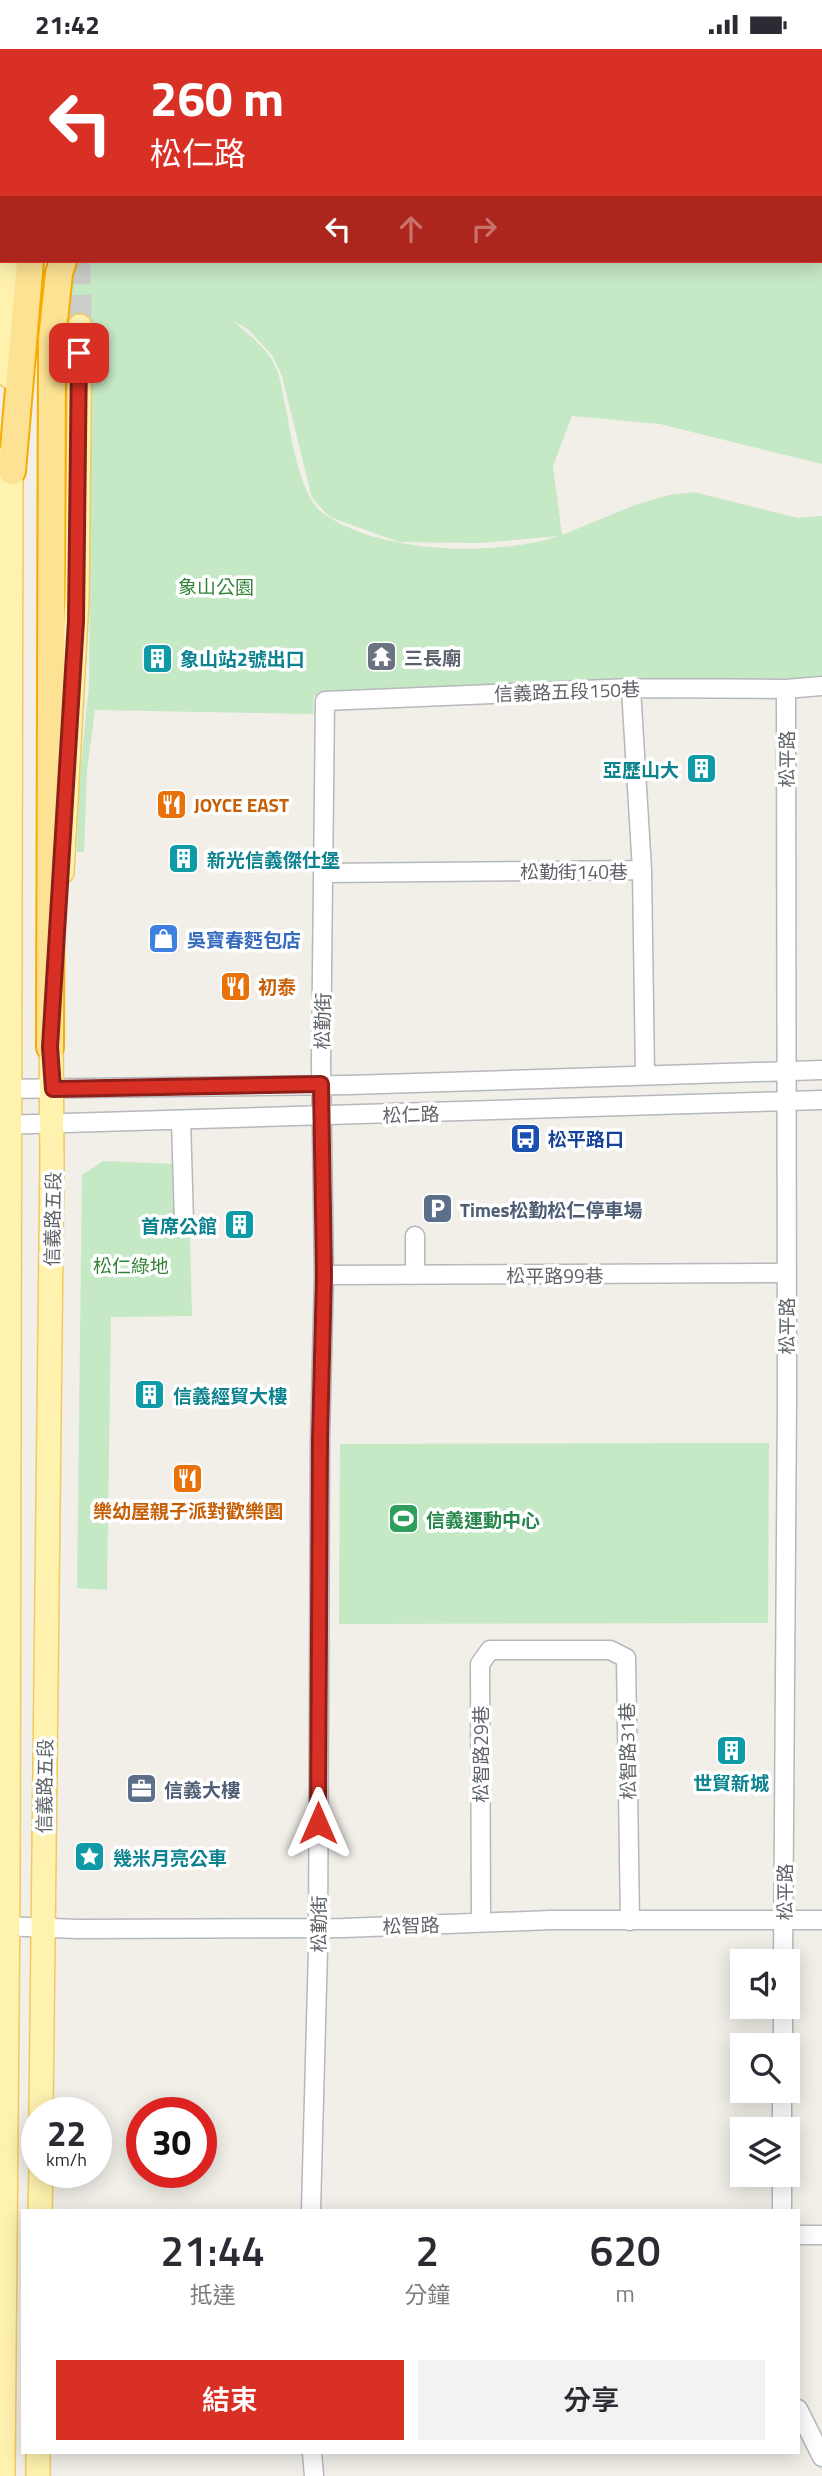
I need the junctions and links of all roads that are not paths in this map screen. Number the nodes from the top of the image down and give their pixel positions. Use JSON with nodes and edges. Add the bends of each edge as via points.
{"nodes":[{"id":1,"x":9,"y":263,"type":"edge"},
{"id":2,"x":30,"y":263,"type":"edge"},
{"id":3,"x":62,"y":263,"type":"edge"},
{"id":4,"x":80,"y":326,"type":"tunnel mouth"},
{"id":5,"x":12,"y":471,"type":"junction"},
{"id":6,"x":822,"y":687,"type":"edge"},
{"id":7,"x":631,"y":688,"type":"junction"},
{"id":8,"x":786,"y":689,"type":"junction"},
{"id":9,"x":5,"y":707,"type":"edge"},
{"id":10,"x":325,"y":714,"type":"joint"},
{"id":11,"x":642,"y":870,"type":"junction"},
{"id":12,"x":323,"y":873,"type":"junction"},
{"id":13,"x":50,"y":1047,"type":"junction"},
{"id":14,"x":822,"y":1070,"type":"edge"},
{"id":15,"x":786,"y":1071,"type":"junction"},
{"id":16,"x":645,"y":1075,"type":"junction"},
{"id":17,"x":321,"y":1084,"type":"junction"},
{"id":18,"x":5,"y":1089,"type":"edge"},
{"id":19,"x":53,"y":1089,"type":"junction"},
{"id":20,"x":822,"y":1100,"type":"edge"},
{"id":21,"x":787,"y":1102,"type":"junction"},
{"id":22,"x":321,"y":1116,"type":"junction"},
{"id":23,"x":181,"y":1121,"type":"junction"},
{"id":24,"x":53,"y":1124,"type":"junction"},
{"id":25,"x":4,"y":1126,"type":"edge"},
{"id":26,"x":184,"y":1222,"type":"dead end"},
{"id":27,"x":415,"y":1236,"type":"dead end"},
{"id":28,"x":786,"y":1273,"type":"junction"},
{"id":29,"x":324,"y":1275,"type":"junction"},
{"id":30,"x":415,"y":1275,"type":"junction"},
{"id":31,"x":550,"y":1650,"type":"joint"},
{"id":32,"x":784,"y":1920,"type":"junction"},
{"id":33,"x":822,"y":1920,"type":"edge"},
{"id":34,"x":629,"y":1921,"type":"junction"},
{"id":35,"x":481,"y":1922,"type":"junction"},
{"id":36,"x":4,"y":1926,"type":"edge"},
{"id":37,"x":43,"y":1926,"type":"junction"},
{"id":38,"x":318,"y":1928,"type":"junction"},
{"id":39,"x":783,"y":1949,"type":"edge"},
{"id":40,"x":41,"y":2097,"type":"edge"},
{"id":41,"x":782,"y":2187,"type":"edge"},
{"id":42,"x":41,"y":2188,"type":"edge"},
{"id":43,"x":40,"y":2209,"type":"edge"},
{"id":44,"x":311,"y":2209,"type":"edge"},
{"id":45,"x":782,"y":2209,"type":"edge"},
{"id":46,"x":800,"y":2235,"type":"edge"},
{"id":47,"x":822,"y":2235,"type":"edge"},
{"id":48,"x":800,"y":2413,"type":"edge"},
{"id":49,"x":38,"y":2454,"type":"edge"},
{"id":50,"x":312,"y":2454,"type":"edge"},
{"id":51,"x":822,"y":2456,"type":"edge"},
{"id":52,"x":2,"y":2467,"type":"edge"},
{"id":53,"x":38,"y":2476,"type":"edge"},
{"id":54,"x":314,"y":2476,"type":"edge"}],
"edges":[{"from":1,"to":5,"type":"main road","name":"信義路五段"},
{"from":2,"to":5,"type":"highway"},
{"from":3,"to":13,"type":"highway","via":[[52,339]]},
{"from":4,"to":13,"type":"main road","name":"信義路五段","via":[[77,599]]},
{"from":5,"to":9,"type":"main road","name":"信義路五段"},
{"from":6,"to":8,"type":"street","name":"信義路五段150巷"},
{"from":7,"to":8,"type":"street","name":"信義路五段150巷"},
{"from":7,"to":10,"type":"street","name":"信義路五段150巷","via":[[325,701]]},
{"from":7,"to":11,"type":"street","name":"松勤街140巷"},
{"from":8,"to":15,"type":"street","name":"松平路"},
{"from":9,"to":18,"type":"main road","name":"信義路五段"},
{"from":10,"to":12,"type":"street","name":"松勤街"},
{"from":11,"to":12,"type":"street","name":"松勤街140巷"},
{"from":11,"to":16,"type":"street"},
{"from":12,"to":17,"type":"street","name":"松勤街"},
{"from":13,"to":19,"type":"main road","name":"信義路五段"},
{"from":14,"to":15,"type":"street","name":"松仁路"},
{"from":15,"to":16,"type":"street","name":"松仁路"},
{"from":15,"to":21,"type":"street","name":"松平路"},
{"from":16,"to":17,"type":"street","name":"松仁路"},
{"from":17,"to":19,"type":"street","name":"松仁路"},
{"from":17,"to":22,"type":"street","name":"松勤街"},
{"from":18,"to":19,"type":"street","name":"松仁路"},
{"from":18,"to":25,"type":"main road","name":"信義路五段"},
{"from":19,"to":24,"type":"main road","name":"信義路五段"},
{"from":20,"to":21,"type":"street","name":"松仁路"},
{"from":21,"to":22,"type":"street","name":"松仁路"},
{"from":21,"to":28,"type":"street","name":"松平路"},
{"from":22,"to":23,"type":"street","name":"松仁路"},
{"from":22,"to":29,"type":"street","name":"松勤街"},
{"from":23,"to":24,"type":"street","name":"松仁路"},
{"from":23,"to":26,"type":"street"},
{"from":24,"to":25,"type":"street","name":"松仁路"},
{"from":24,"to":37,"type":"main road","name":"信義路五段"},
{"from":25,"to":36,"type":"main road","name":"信義路五段"},
{"from":27,"to":30,"type":"street"},
{"from":28,"to":30,"type":"street","name":"松平路99巷"},
{"from":28,"to":32,"type":"street","name":"松平路"},
{"from":29,"to":30,"type":"street","name":"松平路99巷"},
{"from":29,"to":38,"type":"street","name":"松勤街"},
{"from":31,"to":34,"type":"street","name":"松智路31巷","via":[[610,1650],[626,1658]]},
{"from":31,"to":35,"type":"street","name":"松智路29巷","via":[[490,1650],[480,1664]]},
{"from":32,"to":33,"type":"street","name":"松智路"},
{"from":32,"to":34,"type":"street","name":"松智路"},
{"from":32,"to":39,"type":"street","name":"松平路"},
{"from":34,"to":35,"type":"street","name":"松智路"},
{"from":35,"to":38,"type":"street","name":"松智路"},
{"from":36,"to":37,"type":"street","name":"松智路"},
{"from":36,"to":52,"type":"main road","name":"信義路五段"},
{"from":37,"to":38,"type":"street","name":"松智路"},
{"from":37,"to":40,"type":"main road","name":"信義路五段"},
{"from":38,"to":44,"type":"street","name":"松勤街"},
{"from":41,"to":45,"type":"street"},
{"from":42,"to":43,"type":"main road"},
{"from":46,"to":47,"type":"street"},
{"from":48,"to":51,"type":"street"},
{"from":49,"to":53,"type":"main road"},
{"from":50,"to":54,"type":"street"}]}
